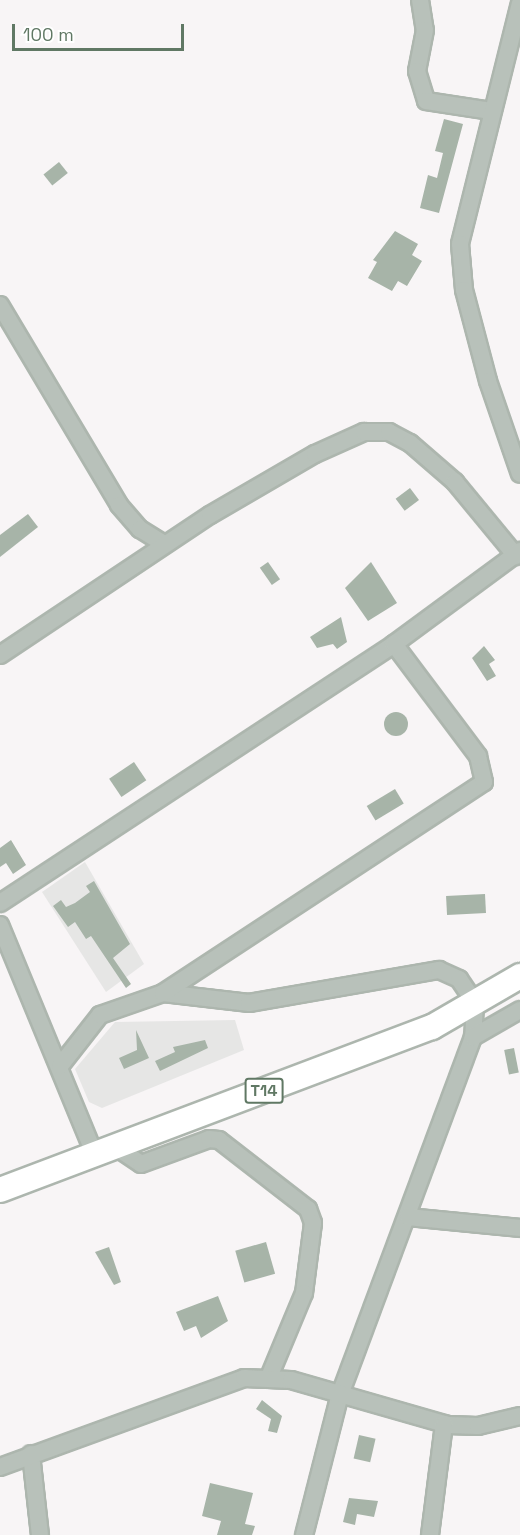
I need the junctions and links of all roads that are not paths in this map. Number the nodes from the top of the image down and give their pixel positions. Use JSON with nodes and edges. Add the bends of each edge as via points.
{"nodes":[{"id":1,"x":420,"y":0,"type":"edge"},
{"id":2,"x":520,"y":3,"type":"edge"},
{"id":3,"x":491,"y":111,"type":"junction"},
{"id":4,"x":0,"y":305,"type":"edge"},
{"id":5,"x":519,"y":470,"type":"edge"},
{"id":6,"x":164,"y":544,"type":"junction"},
{"id":7,"x":518,"y":553,"type":"edge"},
{"id":8,"x":394,"y":644,"type":"junction"},
{"id":9,"x":0,"y":655,"type":"edge"},
{"id":10,"x":0,"y":903,"type":"edge"},
{"id":11,"x":0,"y":925,"type":"edge"},
{"id":12,"x":520,"y":976,"type":"edge"},
{"id":13,"x":163,"y":993,"type":"junction"},
{"id":14,"x":475,"y":1004,"type":"junction"},
{"id":15,"x":520,"y":1010,"type":"edge"},
{"id":16,"x":473,"y":1037,"type":"junction"},
{"id":17,"x":60,"y":1066,"type":"junction"},
{"id":18,"x":105,"y":1151,"type":"junction"},
{"id":19,"x":0,"y":1190,"type":"edge"},
{"id":20,"x":408,"y":1217,"type":"junction"},
{"id":21,"x":520,"y":1228,"type":"edge"},
{"id":22,"x":269,"y":1377,"type":"junction"},
{"id":23,"x":340,"y":1394,"type":"junction"},
{"id":24,"x":520,"y":1416,"type":"edge"},
{"id":25,"x":444,"y":1424,"type":"junction"},
{"id":26,"x":31,"y":1454,"type":"junction"},
{"id":27,"x":0,"y":1467,"type":"edge"},
{"id":28,"x":40,"y":1535,"type":"edge"},
{"id":29,"x":304,"y":1535,"type":"edge"},
{"id":30,"x":430,"y":1535,"type":"edge"}],
"edges":[{"from":1,"to":3,"type":"street","via":[[425,30],[417,71],[426,101]]},
{"from":2,"to":3,"type":"street"},
{"from":3,"to":5,"type":"street","via":[[460,244],[467,301]]},
{"from":4,"to":6,"type":"street","via":[[119,505],[140,530]]},
{"from":6,"to":7,"type":"street","via":[[315,454],[351,436],[381,431],[410,443],[442,470]]},
{"from":6,"to":9,"type":"street"},
{"from":7,"to":8,"type":"street"},
{"from":8,"to":10,"type":"street"},
{"from":8,"to":13,"type":"street","via":[[478,756],[484,782]]},
{"from":11,"to":17,"type":"street"},
{"from":12,"to":14,"type":"highway","number":"T14"},
{"from":13,"to":14,"type":"street","via":[[249,1003],[439,970],[459,980]]},
{"from":13,"to":17,"type":"street","via":[[91,1021]]},
{"from":14,"to":16,"type":"street"},
{"from":14,"to":18,"type":"highway","number":"T14","via":[[432,1027]]},
{"from":15,"to":16,"type":"street"},
{"from":16,"to":20,"type":"street"},
{"from":17,"to":18,"type":"street"},
{"from":18,"to":19,"type":"highway","number":"T14"},
{"from":18,"to":22,"type":"street","via":[[141,1164],[209,1139],[219,1140],[308,1209],[313,1223],[304,1293]]},
{"from":20,"to":21,"type":"street"},
{"from":20,"to":23,"type":"street"},
{"from":22,"to":23,"type":"street"},
{"from":22,"to":26,"type":"street","via":[[217,1384]]},
{"from":23,"to":25,"type":"street"},
{"from":23,"to":29,"type":"street"},
{"from":24,"to":25,"type":"street","via":[[478,1426]]},
{"from":25,"to":30,"type":"street"},
{"from":26,"to":27,"type":"street"},
{"from":26,"to":28,"type":"street"}]}
